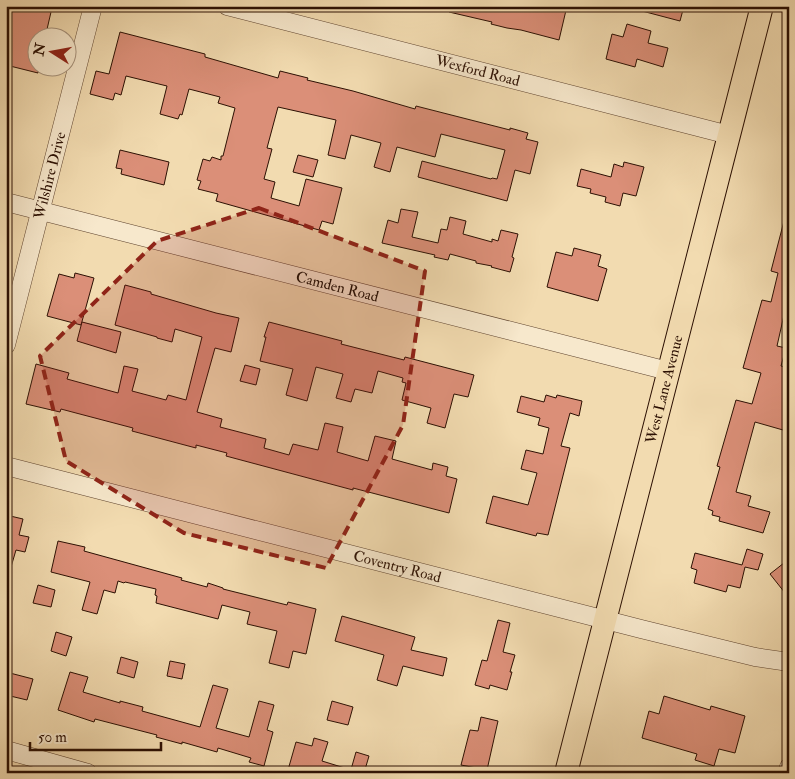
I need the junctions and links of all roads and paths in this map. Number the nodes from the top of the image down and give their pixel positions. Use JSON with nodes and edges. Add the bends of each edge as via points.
{"nodes":[{"id":1,"x":93,"y":6,"type":"edge"},
{"id":2,"x":227,"y":6,"type":"edge"},
{"id":3,"x":762,"y":6,"type":"edge"},
{"id":4,"x":728,"y":135,"type":"junction"},
{"id":5,"x":6,"y":202,"type":"edge"},
{"id":6,"x":41,"y":211,"type":"junction"},
{"id":7,"x":6,"y":346,"type":"edge"},
{"id":8,"x":668,"y":371,"type":"junction"},
{"id":9,"x":6,"y":466,"type":"edge"},
{"id":10,"x":605,"y":620,"type":"junction"},
{"id":11,"x":789,"y":662,"type":"edge"},
{"id":12,"x":6,"y":750,"type":"edge"},
{"id":13,"x":789,"y":767,"type":"edge"},
{"id":14,"x":88,"y":773,"type":"edge"},
{"id":15,"x":566,"y":773,"type":"edge"},
{"id":16,"x":787,"y":773,"type":"edge"}],
"edges":[{"from":1,"to":6,"type":"street","name":"Wilshire Drive"},
{"from":2,"to":4,"type":"street","name":"Wexford Road"},
{"from":3,"to":4,"type":"main road","name":"West Lane Avenue"},
{"from":4,"to":8,"type":"main road","name":"West Lane Avenue"},
{"from":5,"to":6,"type":"street","name":"Camden Road"},
{"from":6,"to":7,"type":"street","name":"Wilshire Drive"},
{"from":6,"to":8,"type":"street","name":"Camden Road"},
{"from":8,"to":10,"type":"main road","name":"West Lane Avenue"},
{"from":9,"to":10,"type":"street","name":"Coventry Road"},
{"from":10,"to":11,"type":"street","name":"Coventry Road","via":[[755,657]]},
{"from":10,"to":15,"type":"main road","name":"West Lane Avenue"},
{"from":12,"to":14,"type":"street"},
{"from":13,"to":16,"type":"street"}]}
